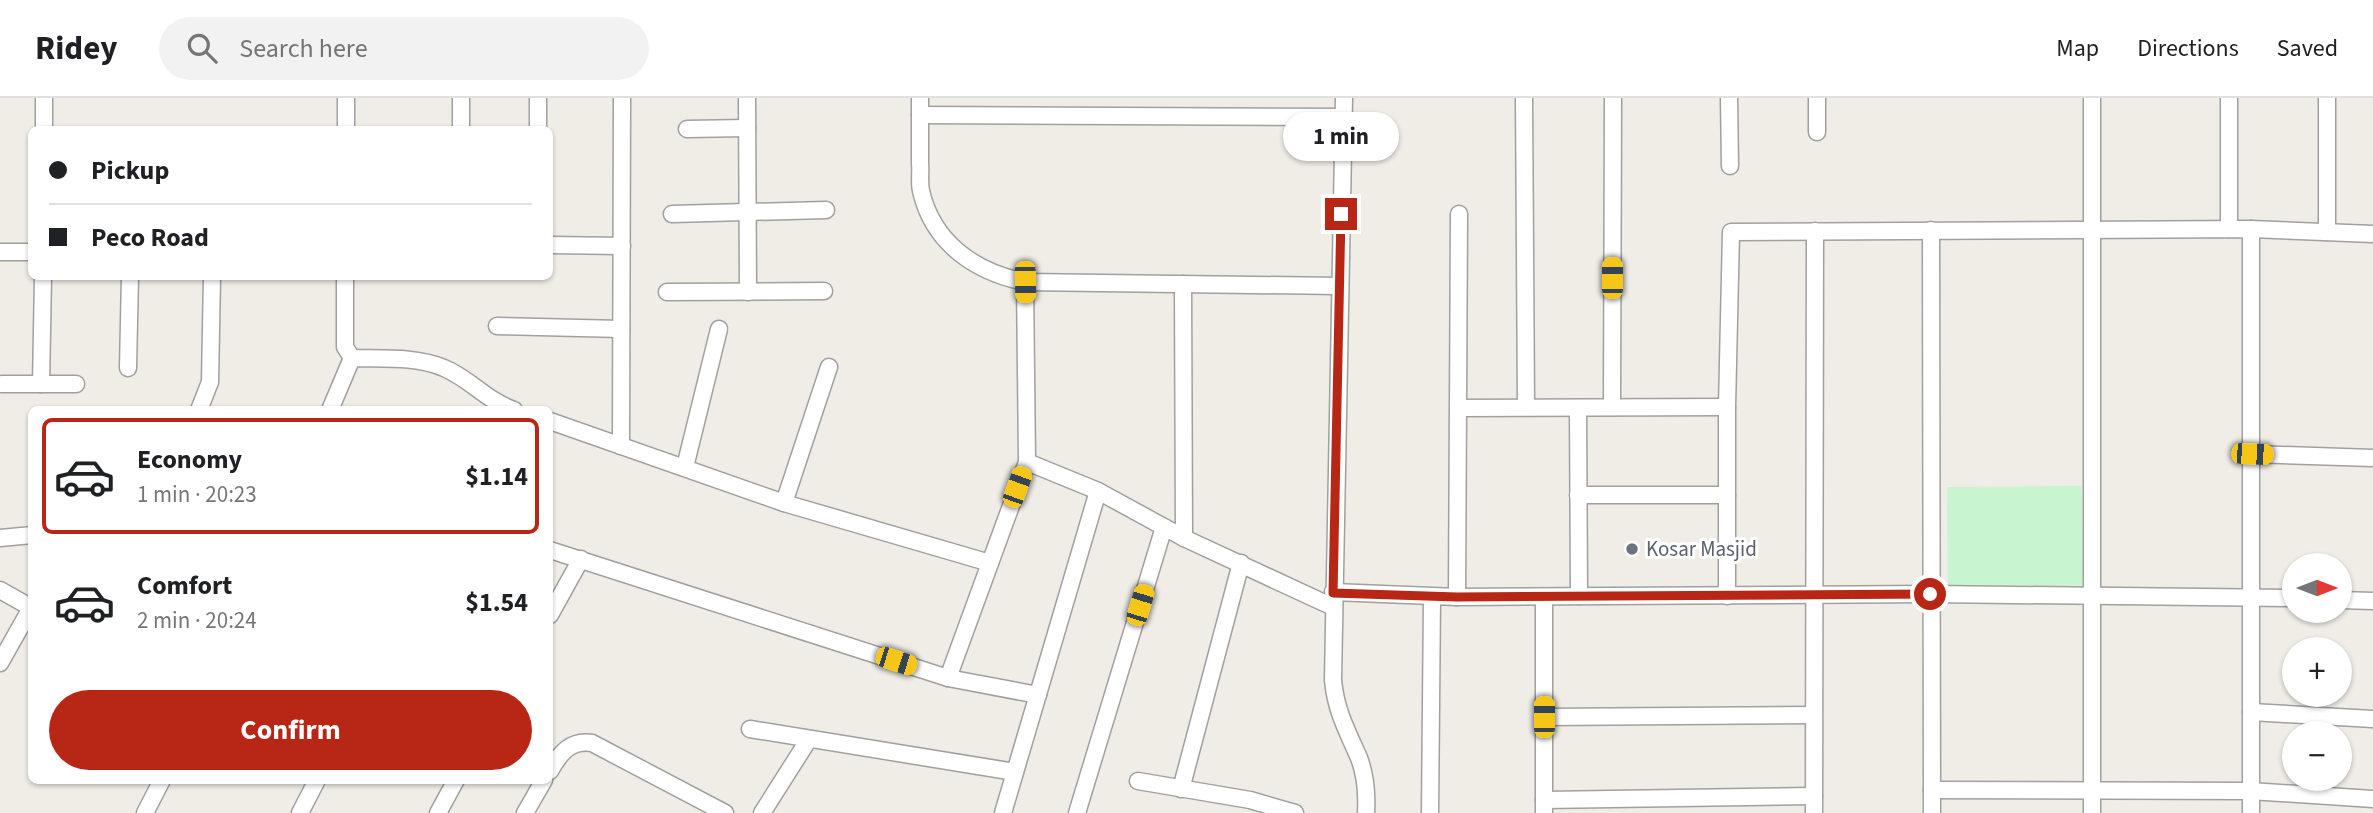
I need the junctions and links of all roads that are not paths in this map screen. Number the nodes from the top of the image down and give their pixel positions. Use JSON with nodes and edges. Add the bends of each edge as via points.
{"nodes":[{"id":1,"x":44,"y":98,"type":"edge"},
{"id":2,"x":345,"y":98,"type":"edge"},
{"id":3,"x":461,"y":98,"type":"edge"},
{"id":4,"x":538,"y":98,"type":"edge"},
{"id":5,"x":622,"y":98,"type":"edge"},
{"id":6,"x":747,"y":98,"type":"edge"},
{"id":7,"x":920,"y":98,"type":"edge"},
{"id":8,"x":1344,"y":98,"type":"edge"},
{"id":9,"x":1524,"y":98,"type":"edge"},
{"id":10,"x":1613,"y":98,"type":"edge"},
{"id":11,"x":1729,"y":98,"type":"edge"},
{"id":12,"x":1818,"y":98,"type":"edge"},
{"id":13,"x":2092,"y":98,"type":"edge"},
{"id":14,"x":2230,"y":98,"type":"edge"},
{"id":15,"x":2327,"y":98,"type":"edge"},
{"id":16,"x":920,"y":115,"type":"junction"},
{"id":17,"x":1343,"y":117,"type":"junction"},
{"id":18,"x":44,"y":126,"type":"edge"},
{"id":19,"x":346,"y":126,"type":"edge"},
{"id":20,"x":461,"y":126,"type":"edge"},
{"id":21,"x":538,"y":126,"type":"edge"},
{"id":22,"x":747,"y":128,"type":"junction"},
{"id":23,"x":687,"y":129,"type":"dead end"},
{"id":24,"x":1817,"y":132,"type":"dead end"},
{"id":25,"x":1730,"y":166,"type":"dead end"},
{"id":26,"x":826,"y":210,"type":"dead end"},
{"id":27,"x":748,"y":213,"type":"junction"},
{"id":28,"x":672,"y":214,"type":"dead end"},
{"id":29,"x":1460,"y":214,"type":"dead end"},
{"id":30,"x":2091,"y":229,"type":"junction"},
{"id":31,"x":2229,"y":229,"type":"junction"},
{"id":32,"x":2251,"y":229,"type":"junction"},
{"id":33,"x":1931,"y":230,"type":"junction"},
{"id":34,"x":1815,"y":231,"type":"junction"},
{"id":35,"x":2327,"y":232,"type":"junction"},
{"id":36,"x":2373,"y":234,"type":"edge"},
{"id":37,"x":553,"y":246,"type":"edge"},
{"id":38,"x":622,"y":246,"type":"junction"},
{"id":39,"x":0,"y":252,"type":"edge"},
{"id":40,"x":28,"y":252,"type":"edge"},
{"id":41,"x":43,"y":280,"type":"edge"},
{"id":42,"x":130,"y":280,"type":"edge"},
{"id":43,"x":212,"y":280,"type":"edge"},
{"id":44,"x":345,"y":280,"type":"edge"},
{"id":45,"x":1025,"y":282,"type":"junction"},
{"id":46,"x":1183,"y":284,"type":"junction"},
{"id":47,"x":1339,"y":286,"type":"junction"},
{"id":48,"x":824,"y":291,"type":"dead end"},
{"id":49,"x":667,"y":292,"type":"dead end"},
{"id":50,"x":748,"y":292,"type":"junction"},
{"id":51,"x":497,"y":326,"type":"dead end"},
{"id":52,"x":621,"y":329,"type":"junction"},
{"id":53,"x":719,"y":329,"type":"dead end"},
{"id":54,"x":352,"y":358,"type":"junction"},
{"id":55,"x":829,"y":367,"type":"dead end"},
{"id":56,"x":128,"y":368,"type":"dead end"},
{"id":57,"x":2,"y":384,"type":"dead end"},
{"id":58,"x":41,"y":384,"type":"junction"},
{"id":59,"x":76,"y":384,"type":"dead end"},
{"id":60,"x":201,"y":406,"type":"edge"},
{"id":61,"x":332,"y":406,"type":"edge"},
{"id":62,"x":501,"y":406,"type":"edge"},
{"id":63,"x":1526,"y":406,"type":"junction"},
{"id":64,"x":1612,"y":407,"type":"junction"},
{"id":65,"x":1727,"y":407,"type":"junction"},
{"id":66,"x":1459,"y":408,"type":"junction"},
{"id":67,"x":1578,"y":408,"type":"junction"},
{"id":68,"x":553,"y":423,"type":"edge"},
{"id":69,"x":621,"y":446,"type":"junction"},
{"id":70,"x":2252,"y":454,"type":"junction"},
{"id":71,"x":2373,"y":458,"type":"edge"},
{"id":72,"x":1027,"y":462,"type":"junction"},
{"id":73,"x":685,"y":467,"type":"junction"},
{"id":74,"x":1098,"y":491,"type":"junction"},
{"id":75,"x":1578,"y":495,"type":"junction"},
{"id":76,"x":1727,"y":495,"type":"junction"},
{"id":77,"x":784,"y":503,"type":"junction"},
{"id":78,"x":1164,"y":527,"type":"junction"},
{"id":79,"x":28,"y":535,"type":"edge"},
{"id":80,"x":1184,"y":537,"type":"junction"},
{"id":81,"x":0,"y":538,"type":"edge"},
{"id":82,"x":553,"y":551,"type":"edge"},
{"id":83,"x":581,"y":559,"type":"junction"},
{"id":84,"x":990,"y":563,"type":"junction"},
{"id":85,"x":1241,"y":563,"type":"junction"},
{"id":86,"x":0,"y":590,"type":"edge"},
{"id":87,"x":1930,"y":594,"type":"junction"},
{"id":88,"x":2091,"y":594,"type":"junction"},
{"id":89,"x":1814,"y":595,"type":"junction"},
{"id":90,"x":1579,"y":596,"type":"junction"},
{"id":91,"x":1727,"y":596,"type":"junction"},
{"id":92,"x":1432,"y":597,"type":"junction"},
{"id":93,"x":1457,"y":597,"type":"junction"},
{"id":94,"x":1544,"y":597,"type":"junction"},
{"id":95,"x":2252,"y":597,"type":"junction"},
{"id":96,"x":2282,"y":598,"type":"edge"},
{"id":97,"x":1333,"y":600,"type":"junction"},
{"id":98,"x":2352,"y":600,"type":"edge"},
{"id":99,"x":2373,"y":601,"type":"edge"},
{"id":100,"x":28,"y":606,"type":"edge"},
{"id":101,"x":553,"y":610,"type":"edge"},
{"id":102,"x":28,"y":613,"type":"edge"},
{"id":103,"x":0,"y":663,"type":"edge"},
{"id":104,"x":948,"y":678,"type":"junction"},
{"id":105,"x":1038,"y":695,"type":"junction"},
{"id":106,"x":2251,"y":712,"type":"junction"},
{"id":107,"x":1813,"y":715,"type":"junction"},
{"id":108,"x":1544,"y":717,"type":"junction"},
{"id":109,"x":2373,"y":719,"type":"edge"},
{"id":110,"x":750,"y":729,"type":"dead end"},
{"id":111,"x":809,"y":739,"type":"junction"},
{"id":112,"x":553,"y":766,"type":"edge"},
{"id":113,"x":1015,"y":772,"type":"junction"},
{"id":114,"x":1138,"y":781,"type":"dead end"},
{"id":115,"x":160,"y":784,"type":"edge"},
{"id":116,"x":315,"y":784,"type":"edge"},
{"id":117,"x":454,"y":784,"type":"edge"},
{"id":118,"x":542,"y":784,"type":"edge"},
{"id":119,"x":1181,"y":789,"type":"junction"},
{"id":120,"x":2091,"y":789,"type":"junction"},
{"id":121,"x":1932,"y":790,"type":"junction"},
{"id":122,"x":2250,"y":791,"type":"junction"},
{"id":123,"x":1814,"y":796,"type":"junction"},
{"id":124,"x":2373,"y":799,"type":"edge"},
{"id":125,"x":1544,"y":807,"type":"edge"},
{"id":126,"x":145,"y":813,"type":"edge"},
{"id":127,"x":300,"y":813,"type":"edge"},
{"id":128,"x":438,"y":813,"type":"edge"},
{"id":129,"x":525,"y":813,"type":"edge"},
{"id":130,"x":725,"y":813,"type":"edge"},
{"id":131,"x":762,"y":813,"type":"edge"},
{"id":132,"x":1003,"y":813,"type":"edge"},
{"id":133,"x":1077,"y":813,"type":"edge"},
{"id":134,"x":1295,"y":813,"type":"edge"},
{"id":135,"x":1366,"y":813,"type":"edge"},
{"id":136,"x":1430,"y":813,"type":"edge"},
{"id":137,"x":1814,"y":813,"type":"edge"},
{"id":138,"x":1932,"y":813,"type":"edge"},
{"id":139,"x":2092,"y":813,"type":"edge"},
{"id":140,"x":2251,"y":813,"type":"edge"}],
"edges":[{"from":1,"to":18,"type":"street"},
{"from":2,"to":19,"type":"street"},
{"from":3,"to":20,"type":"street"},
{"from":4,"to":21,"type":"street"},
{"from":5,"to":38,"type":"street"},
{"from":6,"to":22,"type":"street"},
{"from":7,"to":16,"type":"street"},
{"from":8,"to":17,"type":"street"},
{"from":9,"to":63,"type":"street"},
{"from":10,"to":64,"type":"street"},
{"from":11,"to":25,"type":"street"},
{"from":12,"to":24,"type":"street"},
{"from":13,"to":30,"type":"street"},
{"from":14,"to":31,"type":"street"},
{"from":15,"to":35,"type":"street"},
{"from":16,"to":17,"type":"street"},
{"from":16,"to":45,"type":"street","via":[[921,190],[940,234],[986,271]]},
{"from":17,"to":47,"type":"street"},
{"from":22,"to":23,"type":"street"},
{"from":22,"to":27,"type":"street"},
{"from":26,"to":27,"type":"street"},
{"from":27,"to":28,"type":"street"},
{"from":27,"to":50,"type":"street"},
{"from":29,"to":66,"type":"street"},
{"from":30,"to":31,"type":"street"},
{"from":30,"to":33,"type":"street"},
{"from":30,"to":88,"type":"street"},
{"from":31,"to":32,"type":"street"},
{"from":32,"to":35,"type":"street"},
{"from":32,"to":70,"type":"street"},
{"from":33,"to":34,"type":"street"},
{"from":33,"to":87,"type":"street"},
{"from":34,"to":65,"type":"street","via":[[1731,232]]},
{"from":34,"to":89,"type":"street"},
{"from":35,"to":36,"type":"street"},
{"from":37,"to":38,"type":"street"},
{"from":38,"to":52,"type":"street"},
{"from":39,"to":40,"type":"street"},
{"from":41,"to":58,"type":"street"},
{"from":42,"to":56,"type":"street"},
{"from":43,"to":60,"type":"street","via":[[210,382]]},
{"from":44,"to":54,"type":"street","via":[[345,347]]},
{"from":45,"to":46,"type":"street"},
{"from":45,"to":72,"type":"street"},
{"from":46,"to":47,"type":"street"},
{"from":46,"to":80,"type":"street"},
{"from":47,"to":97,"type":"street"},
{"from":48,"to":50,"type":"street"},
{"from":49,"to":50,"type":"street"},
{"from":51,"to":52,"type":"street"},
{"from":52,"to":69,"type":"street"},
{"from":53,"to":73,"type":"street"},
{"from":54,"to":61,"type":"street"},
{"from":54,"to":62,"type":"street","via":[[418,360],[445,368]]},
{"from":55,"to":77,"type":"street"},
{"from":57,"to":58,"type":"street"},
{"from":58,"to":59,"type":"street"},
{"from":63,"to":66,"type":"street"},
{"from":63,"to":67,"type":"street"},
{"from":64,"to":65,"type":"street"},
{"from":64,"to":67,"type":"street"},
{"from":65,"to":76,"type":"street"},
{"from":66,"to":93,"type":"street"},
{"from":67,"to":75,"type":"street"},
{"from":68,"to":69,"type":"street"},
{"from":69,"to":73,"type":"street"},
{"from":70,"to":71,"type":"street"},
{"from":70,"to":95,"type":"street"},
{"from":72,"to":74,"type":"street"},
{"from":72,"to":84,"type":"street"},
{"from":73,"to":77,"type":"street"},
{"from":74,"to":78,"type":"street"},
{"from":74,"to":105,"type":"street"},
{"from":75,"to":76,"type":"street"},
{"from":75,"to":90,"type":"street"},
{"from":76,"to":91,"type":"street"},
{"from":77,"to":84,"type":"street"},
{"from":78,"to":80,"type":"street"},
{"from":78,"to":133,"type":"street"},
{"from":79,"to":81,"type":"street"},
{"from":80,"to":85,"type":"street"},
{"from":82,"to":83,"type":"street"},
{"from":83,"to":101,"type":"street"},
{"from":83,"to":104,"type":"street"},
{"from":84,"to":104,"type":"street"},
{"from":85,"to":97,"type":"street"},
{"from":85,"to":119,"type":"street"},
{"from":86,"to":100,"type":"street"},
{"from":87,"to":88,"type":"street"},
{"from":87,"to":89,"type":"street"},
{"from":87,"to":121,"type":"street"},
{"from":88,"to":95,"type":"street"},
{"from":88,"to":120,"type":"street"},
{"from":89,"to":91,"type":"street"},
{"from":89,"to":107,"type":"street"},
{"from":90,"to":91,"type":"street"},
{"from":90,"to":94,"type":"street"},
{"from":92,"to":93,"type":"street"},
{"from":92,"to":97,"type":"street"},
{"from":92,"to":136,"type":"street"},
{"from":93,"to":94,"type":"street"},
{"from":94,"to":108,"type":"street"},
{"from":95,"to":96,"type":"street"},
{"from":95,"to":106,"type":"street"},
{"from":97,"to":135,"type":"street","via":[[1335,701],[1365,778]]},
{"from":98,"to":99,"type":"street"},
{"from":102,"to":103,"type":"street"},
{"from":104,"to":105,"type":"street"},
{"from":105,"to":113,"type":"street"},
{"from":106,"to":109,"type":"street"},
{"from":106,"to":122,"type":"street"},
{"from":107,"to":108,"type":"street"},
{"from":107,"to":123,"type":"street"},
{"from":108,"to":125,"type":"street"},
{"from":110,"to":111,"type":"street"},
{"from":111,"to":113,"type":"street"},
{"from":111,"to":131,"type":"street"},
{"from":112,"to":130,"type":"street","via":[[570,745],[592,743]]},
{"from":113,"to":132,"type":"street"},
{"from":114,"to":119,"type":"street"},
{"from":115,"to":126,"type":"street"},
{"from":116,"to":127,"type":"street"},
{"from":117,"to":128,"type":"street"},
{"from":118,"to":129,"type":"street"},
{"from":119,"to":134,"type":"street"},
{"from":120,"to":121,"type":"street"},
{"from":120,"to":122,"type":"street"},
{"from":120,"to":139,"type":"street"},
{"from":121,"to":138,"type":"street"},
{"from":122,"to":124,"type":"street"},
{"from":122,"to":140,"type":"street"},
{"from":123,"to":125,"type":"street"},
{"from":123,"to":137,"type":"street"}]}
